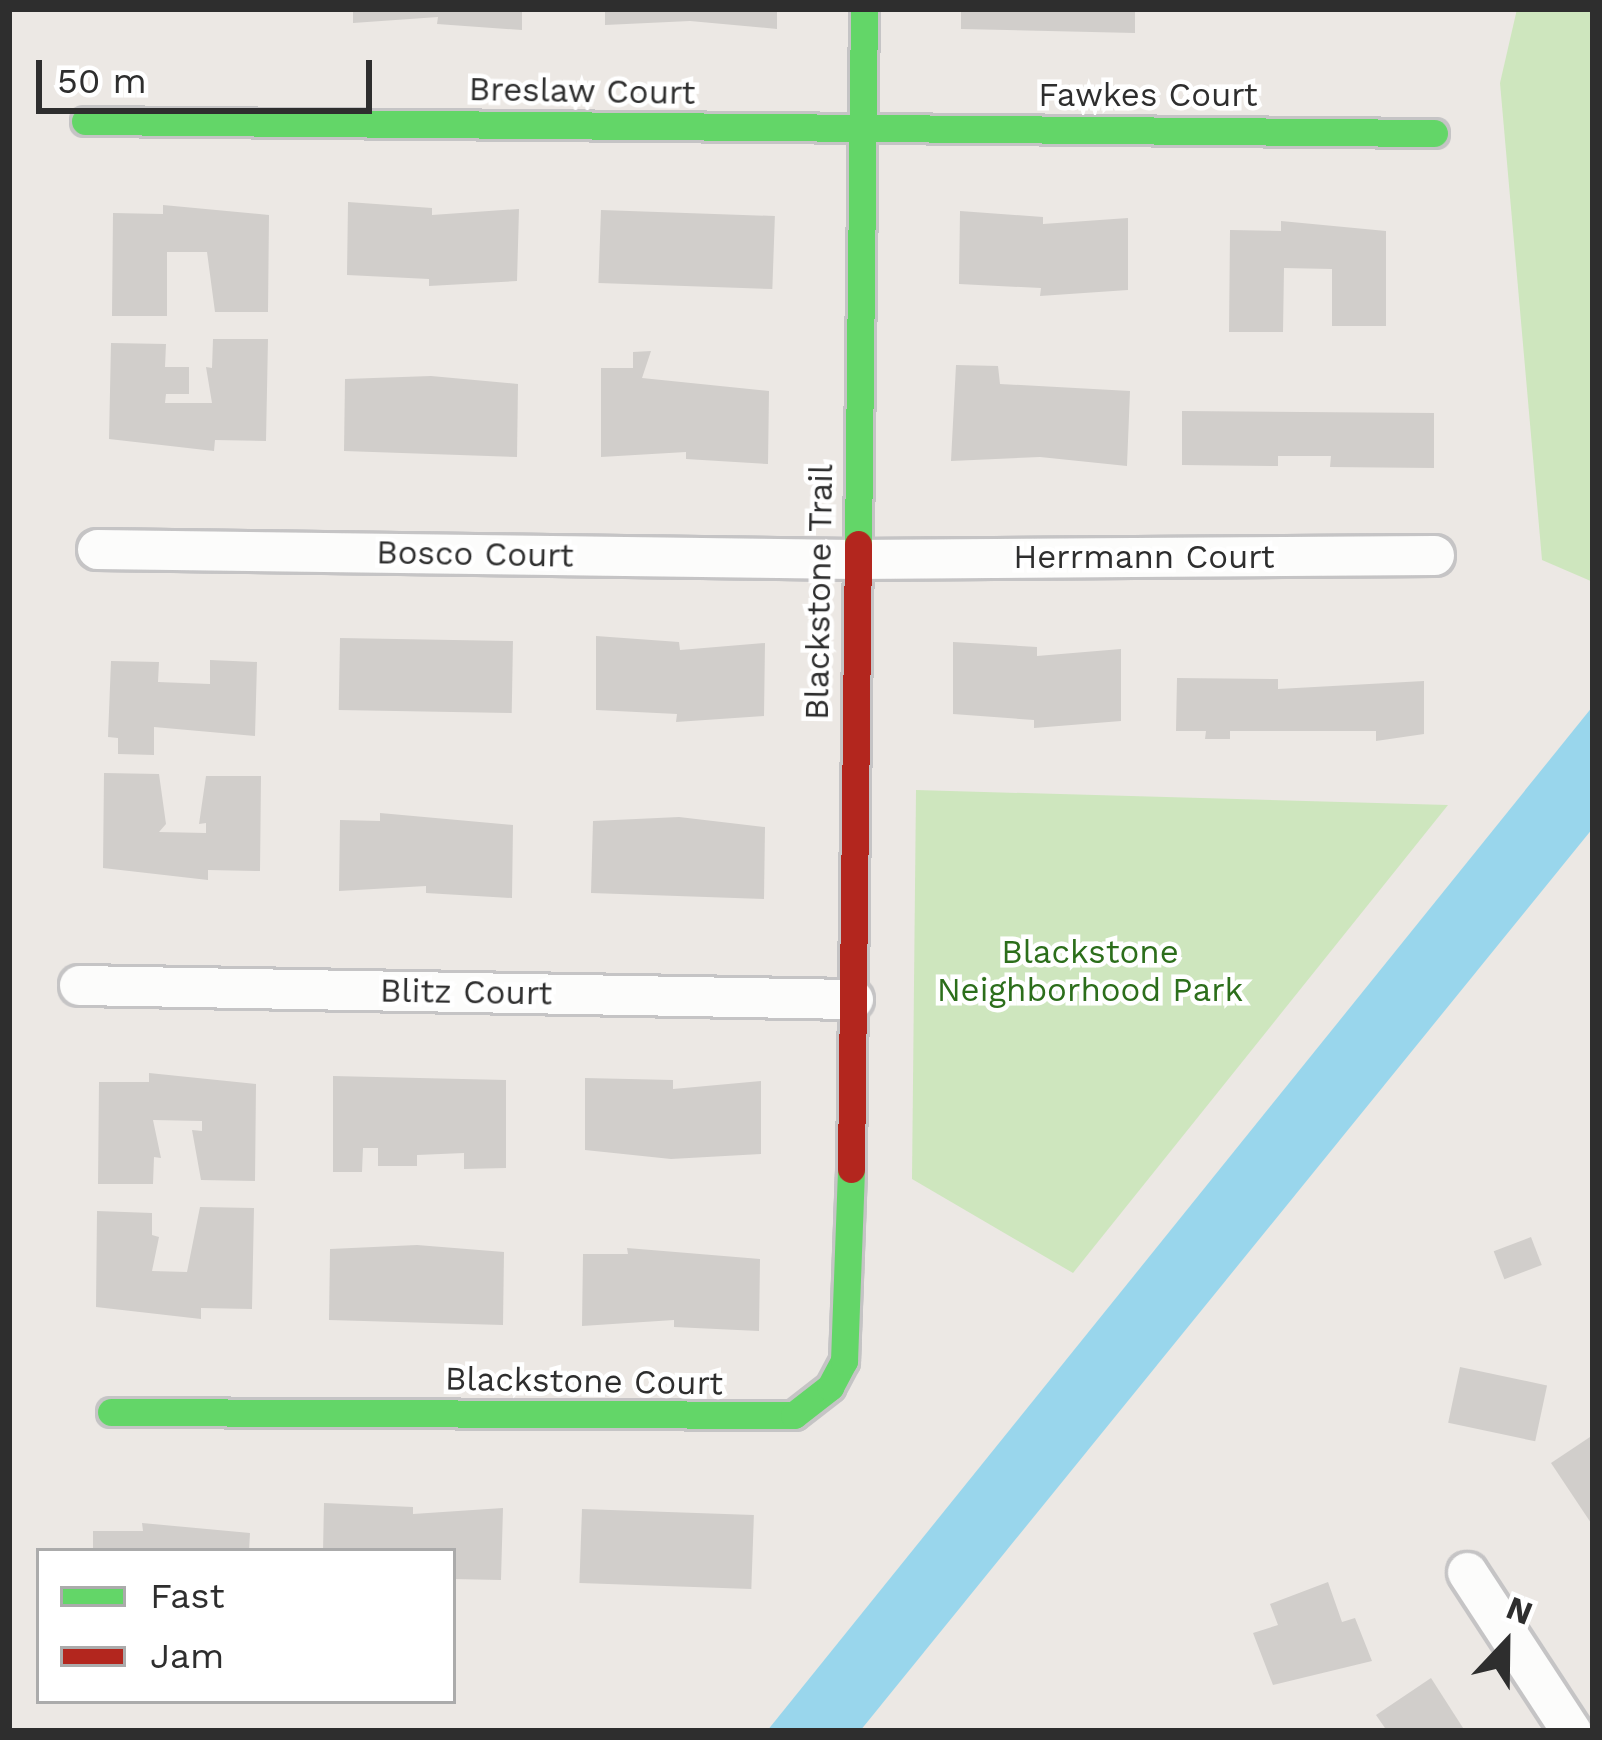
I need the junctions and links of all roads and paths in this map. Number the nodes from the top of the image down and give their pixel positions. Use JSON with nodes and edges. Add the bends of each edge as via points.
{"nodes":[{"id":1,"x":864,"y":9,"type":"edge"},
{"id":2,"x":85,"y":121,"type":"dead end"},
{"id":3,"x":862,"y":130,"type":"junction"},
{"id":4,"x":1434,"y":133,"type":"dead end"},
{"id":5,"x":97,"y":549,"type":"dead end"},
{"id":6,"x":1434,"y":554,"type":"dead end"},
{"id":7,"x":854,"y":559,"type":"junction"},
{"id":8,"x":80,"y":985,"type":"dead end"},
{"id":9,"x":853,"y":999,"type":"junction"},
{"id":10,"x":851,"y":1175,"type":"joint"},
{"id":11,"x":112,"y":1412,"type":"dead end"},
{"id":12,"x":1467,"y":1571,"type":"dead end"},
{"id":13,"x":1571,"y":1731,"type":"edge"}],
"edges":[{"from":1,"to":3,"type":"street","name":"Blackstone Trail"},
{"from":2,"to":3,"type":"street","name":"Breslaw Court"},
{"from":3,"to":4,"type":"street","name":"Fawkes Court"},
{"from":3,"to":7,"type":"street","name":"Blackstone Trail"},
{"from":5,"to":7,"type":"street","name":"Bosco Court"},
{"from":6,"to":7,"type":"street","name":"Herrmann Court"},
{"from":7,"to":9,"type":"street","name":"Blackstone Trail"},
{"from":8,"to":9,"type":"street","name":"Blitz Court"},
{"from":9,"to":10,"type":"street","name":"Blackstone Trail"},
{"from":10,"to":11,"type":"street","name":"Blackstone Court","via":[[844,1361],[830,1387],[794,1415]]},
{"from":12,"to":13,"type":"street"}]}
